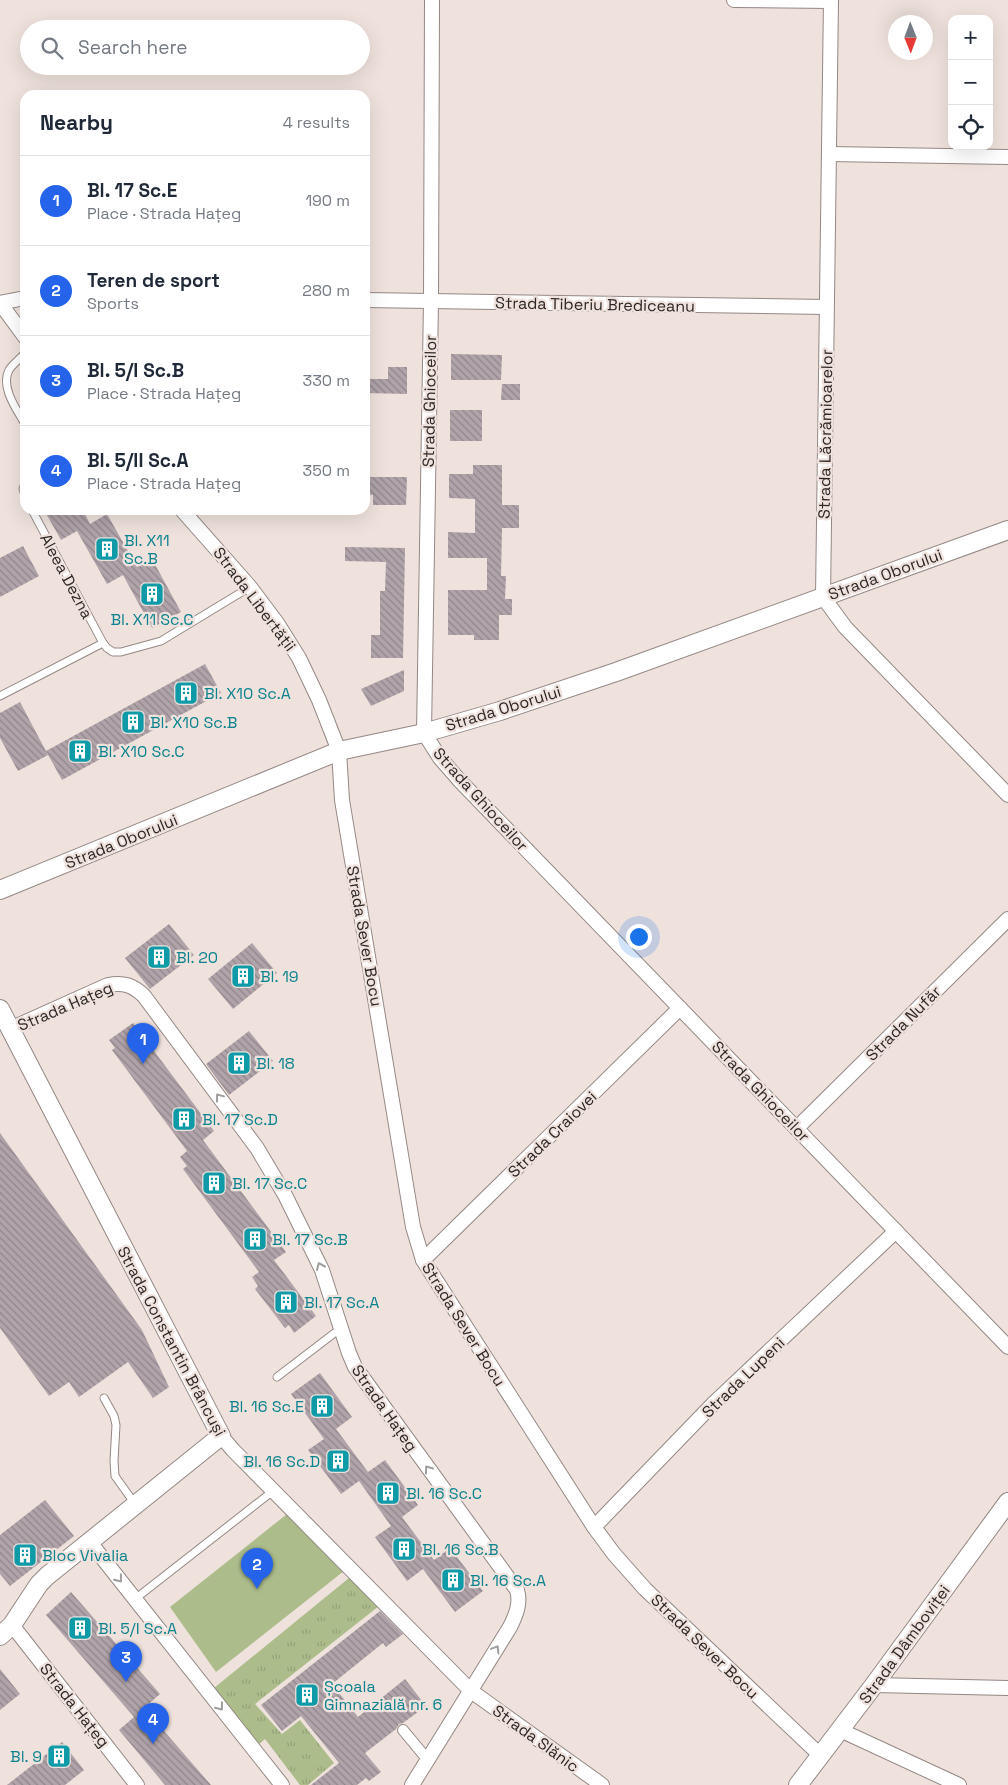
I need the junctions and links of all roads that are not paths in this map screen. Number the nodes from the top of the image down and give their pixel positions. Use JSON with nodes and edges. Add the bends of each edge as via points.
{"nodes":[{"id":1,"x":432,"y":0,"type":"edge"},
{"id":2,"x":734,"y":0,"type":"edge"},
{"id":3,"x":831,"y":1,"type":"edge"},
{"id":4,"x":829,"y":154,"type":"junction"},
{"id":5,"x":1008,"y":157,"type":"edge"},
{"id":6,"x":20,"y":299,"type":"edge"},
{"id":7,"x":370,"y":300,"type":"edge"},
{"id":8,"x":430,"y":301,"type":"junction"},
{"id":9,"x":0,"y":303,"type":"edge"},
{"id":10,"x":826,"y":307,"type":"junction"},
{"id":11,"x":20,"y":330,"type":"edge"},
{"id":12,"x":20,"y":359,"type":"edge"},
{"id":13,"x":20,"y":416,"type":"edge"},
{"id":14,"x":35,"y":515,"type":"edge"},
{"id":15,"x":186,"y":515,"type":"edge"},
{"id":16,"x":1008,"y":530,"type":"edge"},
{"id":17,"x":250,"y":587,"type":"junction"},
{"id":18,"x":823,"y":597,"type":"junction"},
{"id":19,"x":102,"y":643,"type":"junction"},
{"id":20,"x":0,"y":696,"type":"edge"},
{"id":21,"x":424,"y":732,"type":"junction"},
{"id":22,"x":339,"y":751,"type":"junction"},
{"id":23,"x":1008,"y":795,"type":"edge"},
{"id":24,"x":0,"y":890,"type":"edge"},
{"id":25,"x":1008,"y":919,"type":"edge"},
{"id":26,"x":680,"y":1008,"type":"junction"},
{"id":27,"x":0,"y":1009,"type":"edge"},
{"id":28,"x":10,"y":1029,"type":"junction"},
{"id":29,"x":797,"y":1128,"type":"junction"},
{"id":30,"x":896,"y":1231,"type":"junction"},
{"id":31,"x":423,"y":1260,"type":"junction"},
{"id":32,"x":341,"y":1328,"type":"junction"},
{"id":33,"x":1008,"y":1347,"type":"edge"},
{"id":34,"x":276,"y":1377,"type":"dead end"},
{"id":35,"x":104,"y":1398,"type":"dead end"},
{"id":36,"x":221,"y":1436,"type":"junction"},
{"id":37,"x":273,"y":1491,"type":"junction"},
{"id":38,"x":1008,"y":1502,"type":"edge"},
{"id":39,"x":135,"y":1505,"type":"junction"},
{"id":40,"x":594,"y":1527,"type":"junction"},
{"id":41,"x":89,"y":1541,"type":"junction"},
{"id":42,"x":135,"y":1599,"type":"junction"},
{"id":43,"x":6,"y":1631,"type":"edge"},
{"id":44,"x":874,"y":1685,"type":"junction"},
{"id":45,"x":1008,"y":1688,"type":"edge"},
{"id":46,"x":471,"y":1691,"type":"junction"},
{"id":47,"x":403,"y":1730,"type":"dead end"},
{"id":48,"x":840,"y":1730,"type":"junction"},
{"id":49,"x":820,"y":1755,"type":"junction"},
{"id":50,"x":427,"y":1759,"type":"junction"},
{"id":51,"x":137,"y":1785,"type":"edge"},
{"id":52,"x":282,"y":1785,"type":"edge"},
{"id":53,"x":412,"y":1785,"type":"edge"},
{"id":54,"x":602,"y":1785,"type":"edge"},
{"id":55,"x":798,"y":1785,"type":"edge"},
{"id":56,"x":959,"y":1785,"type":"edge"}],
"edges":[{"from":1,"to":8,"type":"street","name":"Strada Ghioceilor"},
{"from":2,"to":3,"type":"street"},
{"from":3,"to":4,"type":"street","name":"Strada Lăcrămioarelor"},
{"from":4,"to":5,"type":"street"},
{"from":4,"to":10,"type":"street","name":"Strada Lăcrămioarelor"},
{"from":6,"to":9,"type":"street"},
{"from":7,"to":8,"type":"street","name":"Strada Tiberiu Brediceanu"},
{"from":8,"to":10,"type":"street","name":"Strada Tiberiu Brediceanu"},
{"from":8,"to":21,"type":"street","name":"Strada Ghioceilor"},
{"from":9,"to":11,"type":"street"},
{"from":10,"to":18,"type":"street","name":"Strada Lăcrămioarelor"},
{"from":12,"to":13,"type":"lane","via":[[8,372],[6,381],[11,401]]},
{"from":14,"to":19,"type":"lane","name":"Aleea Dezna"},
{"from":15,"to":17,"type":"street","name":"Strada Libertății"},
{"from":16,"to":18,"type":"street","name":"Strada Oborului"},
{"from":17,"to":19,"type":"lane","via":[[161,641],[121,652],[113,652]]},
{"from":17,"to":22,"type":"street","name":"Strada Libertății","via":[[278,623],[299,658],[320,700]]},
{"from":18,"to":21,"type":"street","name":"Strada Oborului","via":[[500,712]]},
{"from":18,"to":23,"type":"street","via":[[845,627]]},
{"from":19,"to":20,"type":"lane"},
{"from":21,"to":22,"type":"street","name":"Strada Oborului"},
{"from":21,"to":26,"type":"street","name":"Strada Ghioceilor","via":[[460,781]]},
{"from":22,"to":24,"type":"street","name":"Strada Oborului"},
{"from":22,"to":31,"type":"street","name":"Strada Sever Bocu","via":[[342,800],[413,1227]]},
{"from":25,"to":29,"type":"street","name":"Strada Nufăr"},
{"from":26,"to":29,"type":"street","name":"Strada Ghioceilor"},
{"from":26,"to":31,"type":"street","name":"Strada Craiovei"},
{"from":27,"to":28,"type":"street","name":"Strada Constantin Brâncuși"},
{"from":32,"to":28,"type":"street","name":"Strada Hațeg","one_way":true,"via":[[322,1270],[285,1195],[257,1148],[138,989],[120,983],[108,985]]},
{"from":28,"to":36,"type":"street","name":"Strada Constantin Brâncuși"},
{"from":29,"to":30,"type":"street","name":"Strada Ghioceilor"},
{"from":30,"to":33,"type":"street","name":"Strada Ghioceilor"},
{"from":30,"to":40,"type":"street","name":"Strada Lupeni","via":[[713,1404]]},
{"from":31,"to":40,"type":"street","name":"Strada Sever Bocu"},
{"from":32,"to":34,"type":"lane"},
{"from":46,"to":32,"type":"street","name":"Strada Hațeg","one_way":true,"via":[[516,1614],[517,1590],[364,1382]]},
{"from":35,"to":39,"type":"lane","via":[[116,1424],[115,1476]]},
{"from":36,"to":37,"type":"street","name":"Strada Constantin Brâncuși"},
{"from":36,"to":39,"type":"street","name":"Strada Hațeg"},
{"from":37,"to":42,"type":"lane"},
{"from":37,"to":46,"type":"street","name":"Strada Constantin Brâncuși"},
{"from":38,"to":44,"type":"street","name":"Strada Dâmboviței"},
{"from":39,"to":41,"type":"street","name":"Strada Hațeg"},
{"from":40,"to":49,"type":"street","name":"Strada Sever Bocu","via":[[645,1589]]},
{"from":41,"to":42,"type":"street","one_way":true},
{"from":41,"to":43,"type":"street","name":"Strada Hațeg","via":[[39,1584]]},
{"from":42,"to":52,"type":"street","one_way":true},
{"from":43,"to":51,"type":"street","name":"Strada Hațeg"},
{"from":44,"to":45,"type":"street"},
{"from":44,"to":48,"type":"street","name":"Strada Dâmboviței"},
{"from":46,"to":50,"type":"street","name":"Strada Hațeg"},
{"from":46,"to":54,"type":"street","name":"Strada Slănic"},
{"from":47,"to":50,"type":"street"},
{"from":48,"to":49,"type":"street","name":"Strada Dâmboviței"},
{"from":48,"to":56,"type":"street"},
{"from":49,"to":55,"type":"street","name":"Strada Dâmboviței"},
{"from":50,"to":53,"type":"street","name":"Strada Hațeg"}]}
